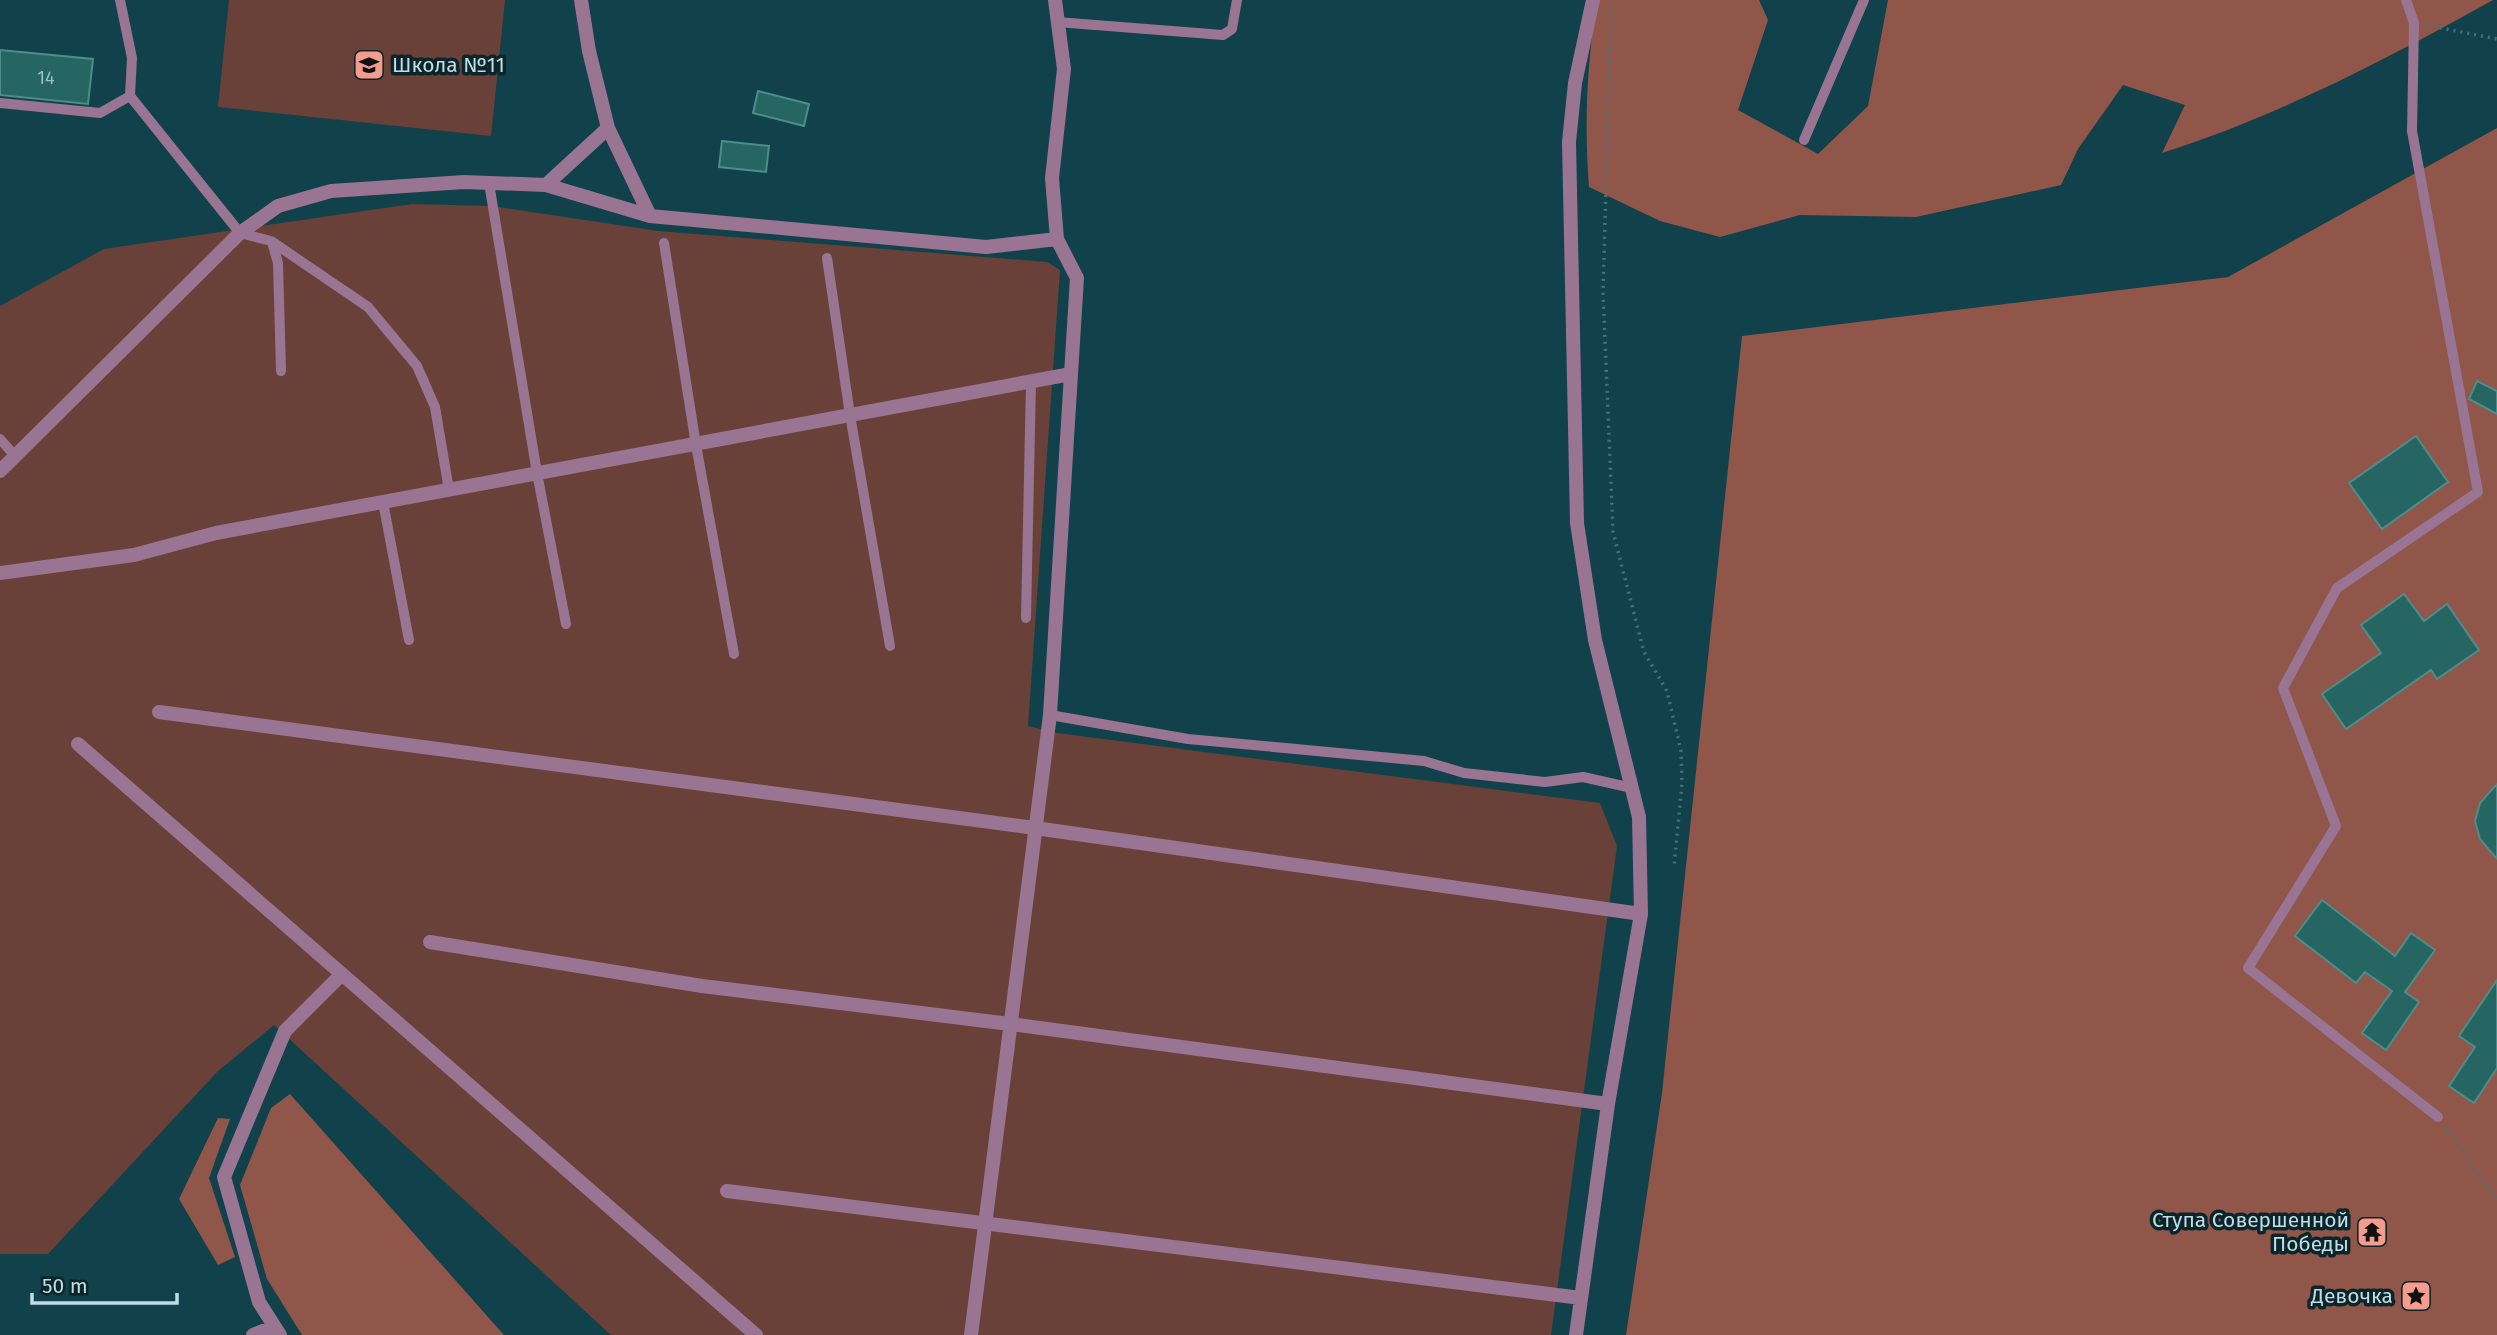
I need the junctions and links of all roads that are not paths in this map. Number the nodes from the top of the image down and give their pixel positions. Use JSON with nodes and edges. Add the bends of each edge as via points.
{"nodes":[{"id":1,"x":120,"y":0,"type":"edge"},
{"id":2,"x":581,"y":0,"type":"edge"},
{"id":3,"x":1055,"y":0,"type":"edge"},
{"id":4,"x":1237,"y":0,"type":"edge"},
{"id":5,"x":1593,"y":0,"type":"edge"},
{"id":6,"x":1864,"y":0,"type":"edge"},
{"id":7,"x":2406,"y":0,"type":"edge"},
{"id":8,"x":1057,"y":22,"type":"junction"},
{"id":9,"x":130,"y":96,"type":"junction"},
{"id":10,"x":0,"y":103,"type":"edge"},
{"id":11,"x":608,"y":128,"type":"junction"},
{"id":12,"x":1804,"y":140,"type":"dead end"},
{"id":13,"x":489,"y":183,"type":"junction"},
{"id":14,"x":546,"y":185,"type":"junction"},
{"id":15,"x":650,"y":216,"type":"junction"},
{"id":16,"x":240,"y":233,"type":"junction"},
{"id":17,"x":1057,"y":239,"type":"junction"},
{"id":18,"x":271,"y":241,"type":"junction"},
{"id":19,"x":664,"y":243,"type":"dead end"},
{"id":20,"x":827,"y":258,"type":"dead end"},
{"id":21,"x":281,"y":371,"type":"dead end"},
{"id":22,"x":1071,"y":374,"type":"junction"},
{"id":23,"x":1031,"y":382,"type":"junction"},
{"id":24,"x":850,"y":415,"type":"junction"},
{"id":25,"x":0,"y":439,"type":"edge"},
{"id":26,"x":696,"y":445,"type":"junction"},
{"id":27,"x":15,"y":456,"type":"junction"},
{"id":28,"x":0,"y":471,"type":"edge"},
{"id":29,"x":537,"y":473,"type":"junction"},
{"id":30,"x":449,"y":490,"type":"junction"},
{"id":31,"x":383,"y":502,"type":"junction"},
{"id":32,"x":0,"y":573,"type":"edge"},
{"id":33,"x":1026,"y":618,"type":"dead end"},
{"id":34,"x":566,"y":624,"type":"dead end"},
{"id":35,"x":409,"y":640,"type":"dead end"},
{"id":36,"x":890,"y":646,"type":"dead end"},
{"id":37,"x":734,"y":654,"type":"dead end"},
{"id":38,"x":159,"y":712,"type":"dead end"},
{"id":39,"x":1049,"y":715,"type":"junction"},
{"id":40,"x":78,"y":744,"type":"dead end"},
{"id":41,"x":1632,"y":788,"type":"junction"},
{"id":42,"x":1035,"y":828,"type":"junction"},
{"id":43,"x":1641,"y":914,"type":"junction"},
{"id":44,"x":430,"y":942,"type":"dead end"},
{"id":45,"x":342,"y":974,"type":"junction"},
{"id":46,"x":1010,"y":1024,"type":"junction"},
{"id":47,"x":1608,"y":1104,"type":"junction"},
{"id":48,"x":2438,"y":1117,"type":"road end"},
{"id":49,"x":727,"y":1191,"type":"dead end"},
{"id":50,"x":985,"y":1222,"type":"junction"},
{"id":51,"x":1581,"y":1298,"type":"junction"},
{"id":52,"x":277,"y":1331,"type":"edge"},
{"id":53,"x":253,"y":1335,"type":"edge"},
{"id":54,"x":756,"y":1335,"type":"edge"},
{"id":55,"x":971,"y":1335,"type":"edge"},
{"id":56,"x":1576,"y":1335,"type":"edge"}],
"edges":[{"from":1,"to":9,"type":"lane","via":[[132,58]]},
{"from":2,"to":11,"type":"street"},
{"from":3,"to":8,"type":"street"},
{"from":4,"to":8,"type":"lane","via":[[1232,29],[1223,35]]},
{"from":5,"to":41,"type":"street","via":[[1575,83],[1569,142],[1577,523],[1595,640]]},
{"from":6,"to":12,"type":"lane"},
{"from":7,"to":48,"type":"lane","via":[[2414,23],[2412,131],[2478,492],[2337,588],[2283,688],[2336,826],[2248,968]]},
{"from":8,"to":17,"type":"street","via":[[1064,69],[1052,178]]},
{"from":9,"to":10,"type":"lane","via":[[100,113]]},
{"from":9,"to":16,"type":"lane"},
{"from":11,"to":14,"type":"street"},
{"from":11,"to":15,"type":"street"},
{"from":13,"to":14,"type":"street"},
{"from":13,"to":16,"type":"street","via":[[331,191],[278,206]]},
{"from":13,"to":29,"type":"lane"},
{"from":14,"to":15,"type":"street"},
{"from":15,"to":17,"type":"street","via":[[986,247]]},
{"from":16,"to":18,"type":"lane"},
{"from":16,"to":27,"type":"street"},
{"from":17,"to":22,"type":"street","via":[[1077,278]]},
{"from":18,"to":21,"type":"lane","via":[[278,263]]},
{"from":18,"to":30,"type":"lane","via":[[368,307],[418,366],[435,407]]},
{"from":19,"to":26,"type":"lane"},
{"from":20,"to":24,"type":"lane"},
{"from":22,"to":23,"type":"street"},
{"from":22,"to":39,"type":"street"},
{"from":23,"to":24,"type":"street"},
{"from":23,"to":33,"type":"lane"},
{"from":24,"to":26,"type":"street"},
{"from":24,"to":36,"type":"lane"},
{"from":25,"to":27,"type":"lane"},
{"from":26,"to":29,"type":"street"},
{"from":26,"to":37,"type":"lane"},
{"from":27,"to":28,"type":"street"},
{"from":29,"to":30,"type":"street"},
{"from":29,"to":34,"type":"lane"},
{"from":30,"to":31,"type":"street"},
{"from":31,"to":32,"type":"street","via":[[216,533],[134,555]]},
{"from":31,"to":35,"type":"lane"},
{"from":38,"to":42,"type":"street"},
{"from":39,"to":41,"type":"lane","via":[[1188,739],[1424,761],[1464,773],[1545,782],[1583,777]]},
{"from":39,"to":42,"type":"street"},
{"from":40,"to":45,"type":"street"},
{"from":41,"to":43,"type":"street","via":[[1639,817]]},
{"from":42,"to":43,"type":"street"},
{"from":42,"to":46,"type":"street"},
{"from":43,"to":47,"type":"street"},
{"from":44,"to":46,"type":"street","via":[[702,986]]},
{"from":45,"to":52,"type":"street","via":[[285,1031],[224,1177],[259,1302]]},
{"from":45,"to":54,"type":"street"},
{"from":46,"to":47,"type":"street"},
{"from":46,"to":50,"type":"street"},
{"from":47,"to":51,"type":"street"},
{"from":49,"to":50,"type":"street"},
{"from":50,"to":51,"type":"street"},
{"from":50,"to":55,"type":"street"},
{"from":51,"to":56,"type":"street"},
{"from":52,"to":53,"type":"street"}]}
